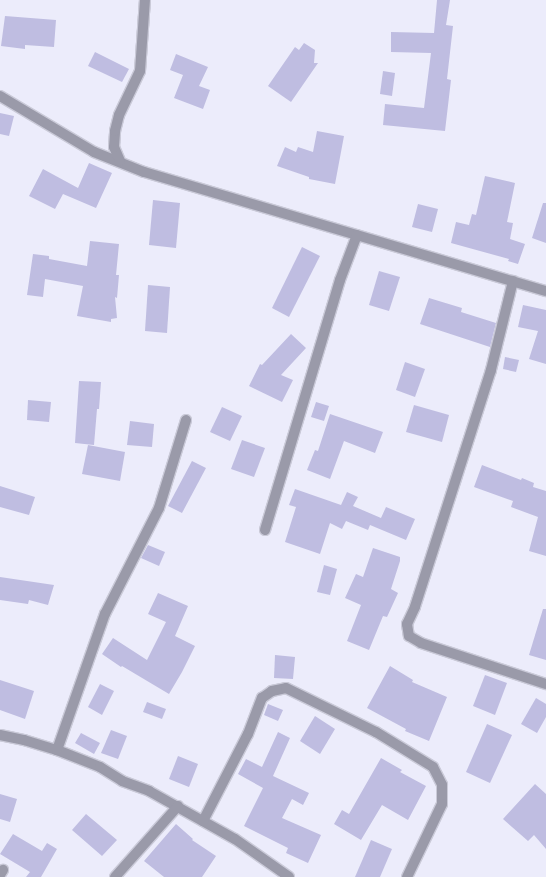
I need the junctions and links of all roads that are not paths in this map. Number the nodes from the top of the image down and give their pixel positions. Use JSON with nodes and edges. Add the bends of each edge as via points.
{"nodes":[{"id":1,"x":145,"y":0,"type":"edge"},
{"id":2,"x":0,"y":96,"type":"edge"},
{"id":3,"x":120,"y":161,"type":"junction"},
{"id":4,"x":357,"y":235,"type":"junction"},
{"id":5,"x":513,"y":281,"type":"junction"},
{"id":6,"x":546,"y":291,"type":"edge"},
{"id":7,"x":186,"y":420,"type":"dead end"},
{"id":8,"x":265,"y":530,"type":"dead end"},
{"id":9,"x":546,"y":684,"type":"edge"},
{"id":10,"x":0,"y":735,"type":"edge"},
{"id":11,"x":57,"y":750,"type":"junction"},
{"id":12,"x":178,"y":806,"type":"junction"},
{"id":13,"x":203,"y":821,"type":"junction"},
{"id":14,"x":114,"y":877,"type":"edge"},
{"id":15,"x":289,"y":877,"type":"edge"},
{"id":16,"x":407,"y":877,"type":"edge"}],
"edges":[{"from":1,"to":3,"type":"street","via":[[140,71],[119,115],[115,131],[114,148]]},
{"from":2,"to":3,"type":"street","via":[[94,152]]},
{"from":3,"to":4,"type":"street","via":[[144,172]]},
{"from":4,"to":5,"type":"street"},
{"from":4,"to":8,"type":"street","via":[[340,280]]},
{"from":5,"to":6,"type":"street"},
{"from":5,"to":9,"type":"street","via":[[491,370],[415,607],[407,624],[409,636],[421,643]]},
{"from":7,"to":11,"type":"street","via":[[158,508],[105,614]]},
{"from":10,"to":11,"type":"street"},
{"from":11,"to":12,"type":"street","via":[[100,767],[122,781]]},
{"from":12,"to":13,"type":"street"},
{"from":12,"to":14,"type":"street"},
{"from":13,"to":15,"type":"street","via":[[235,839]]},
{"from":13,"to":16,"type":"street","via":[[248,734],[262,698],[272,691],[286,688],[382,735],[433,767],[442,785],[442,804]]}]}
